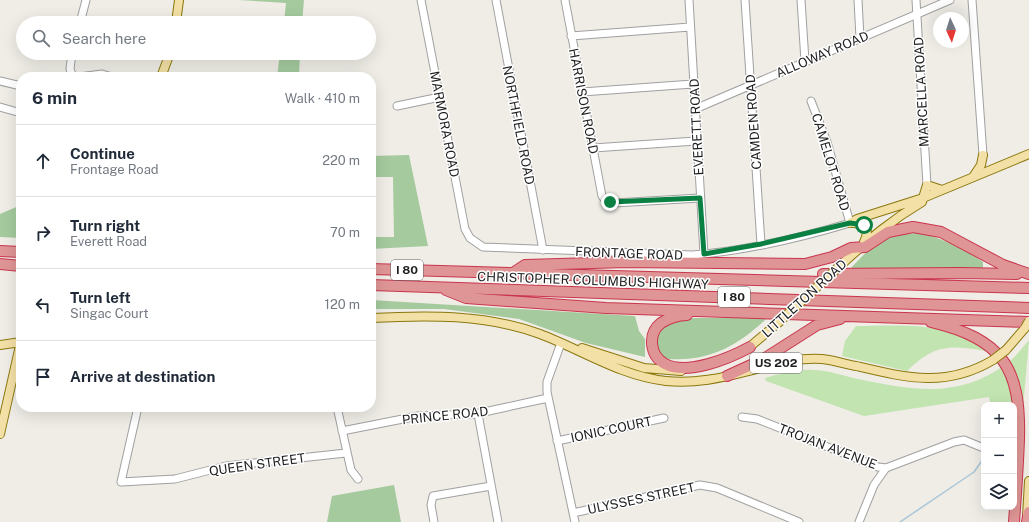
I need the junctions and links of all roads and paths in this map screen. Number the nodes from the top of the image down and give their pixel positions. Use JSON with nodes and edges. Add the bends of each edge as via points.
{"nodes":[{"id":1,"x":86,"y":0,"type":"edge"},
{"id":2,"x":179,"y":0,"type":"edge"},
{"id":3,"x":421,"y":0,"type":"edge"},
{"id":4,"x":496,"y":0,"type":"edge"},
{"id":5,"x":565,"y":0,"type":"edge"},
{"id":6,"x":689,"y":0,"type":"edge"},
{"id":7,"x":745,"y":0,"type":"edge"},
{"id":8,"x":801,"y":0,"type":"edge"},
{"id":9,"x":858,"y":0,"type":"edge"},
{"id":10,"x":916,"y":0,"type":"edge"},
{"id":11,"x":950,"y":0,"type":"edge"},
{"id":12,"x":972,"y":0,"type":"edge"},
{"id":13,"x":917,"y":14,"type":"junction"},
{"id":14,"x":82,"y":16,"type":"edge"},
{"id":15,"x":177,"y":16,"type":"edge"},
{"id":16,"x":690,"y":27,"type":"junction"},
{"id":17,"x":571,"y":36,"type":"junction"},
{"id":18,"x":860,"y":38,"type":"junction"},
{"id":19,"x":71,"y":60,"type":"edge"},
{"id":20,"x":167,"y":60,"type":"edge"},
{"id":21,"x":805,"y":61,"type":"junction"},
{"id":22,"x":71,"y":72,"type":"edge"},
{"id":23,"x":163,"y":72,"type":"edge"},
{"id":24,"x":0,"y":81,"type":"edge"},
{"id":25,"x":693,"y":84,"type":"junction"},
{"id":26,"x":16,"y":85,"type":"edge"},
{"id":27,"x":750,"y":85,"type":"junction"},
{"id":28,"x":582,"y":92,"type":"junction"},
{"id":29,"x":440,"y":97,"type":"junction"},
{"id":30,"x":811,"y":101,"type":"dead end"},
{"id":31,"x":397,"y":106,"type":"dead end"},
{"id":32,"x":0,"y":108,"type":"edge"},
{"id":33,"x":695,"y":109,"type":"junction"},
{"id":34,"x":16,"y":112,"type":"edge"},
{"id":35,"x":696,"y":141,"type":"junction"},
{"id":36,"x":593,"y":148,"type":"junction"},
{"id":37,"x":1029,"y":154,"type":"edge"},
{"id":38,"x":983,"y":155,"type":"junction"},
{"id":39,"x":1029,"y":158,"type":"edge"},
{"id":40,"x":1017,"y":159,"type":"junction"},
{"id":41,"x":1001,"y":166,"type":"junction"},
{"id":42,"x":973,"y":177,"type":"junction"},
{"id":43,"x":927,"y":185,"type":"junction"},
{"id":44,"x":943,"y":190,"type":"junction"},
{"id":45,"x":700,"y":198,"type":"junction"},
{"id":46,"x":923,"y":198,"type":"junction"},
{"id":47,"x":850,"y":223,"type":"junction"},
{"id":48,"x":477,"y":244,"type":"joint"},
{"id":49,"x":761,"y":244,"type":"junction"},
{"id":50,"x":862,"y":245,"type":"junction"},
{"id":51,"x":543,"y":250,"type":"junction"},
{"id":52,"x":0,"y":251,"type":"edge"},
{"id":53,"x":16,"y":252,"type":"edge"},
{"id":54,"x":704,"y":254,"type":"junction"},
{"id":55,"x":0,"y":264,"type":"edge"},
{"id":56,"x":16,"y":266,"type":"edge"},
{"id":57,"x":376,"y":269,"type":"edge"},
{"id":58,"x":513,"y":273,"type":"junction"},
{"id":59,"x":1029,"y":274,"type":"edge"},
{"id":60,"x":739,"y":279,"type":"junction"},
{"id":61,"x":376,"y":285,"type":"edge"},
{"id":62,"x":439,"y":287,"type":"junction"},
{"id":63,"x":1029,"y":288,"type":"edge"},
{"id":64,"x":1029,"y":308,"type":"edge"},
{"id":65,"x":771,"y":313,"type":"junction"},
{"id":66,"x":858,"y":316,"type":"junction"},
{"id":67,"x":376,"y":318,"type":"edge"},
{"id":68,"x":912,"y":318,"type":"junction"},
{"id":69,"x":1028,"y":324,"type":"edge"},
{"id":70,"x":16,"y":343,"type":"edge"},
{"id":71,"x":561,"y":343,"type":"junction"},
{"id":72,"x":0,"y":345,"type":"edge"},
{"id":73,"x":750,"y":347,"type":"junction"},
{"id":74,"x":16,"y":364,"type":"edge"},
{"id":75,"x":727,"y":376,"type":"junction"},
{"id":76,"x":548,"y":398,"type":"junction"},
{"id":77,"x":137,"y":412,"type":"edge"},
{"id":78,"x":338,"y":412,"type":"edge"},
{"id":79,"x":478,"y":414,"type":"junction"},
{"id":80,"x":664,"y":418,"type":"dead end"},
{"id":81,"x":742,"y":418,"type":"dead end"},
{"id":82,"x":342,"y":431,"type":"junction"},
{"id":83,"x":0,"y":434,"type":"edge"},
{"id":84,"x":557,"y":441,"type":"junction"},
{"id":85,"x":981,"y":447,"type":"dead end"},
{"id":86,"x":346,"y":453,"type":"junction"},
{"id":87,"x":886,"y":468,"type":"junction"},
{"id":88,"x":358,"y":479,"type":"dead end"},
{"id":89,"x":1029,"y":481,"type":"edge"},
{"id":90,"x":492,"y":486,"type":"junction"},
{"id":91,"x":1029,"y":512,"type":"edge"},
{"id":92,"x":573,"y":513,"type":"junction"},
{"id":93,"x":434,"y":522,"type":"edge"},
{"id":94,"x":498,"y":522,"type":"edge"},
{"id":95,"x":575,"y":522,"type":"edge"},
{"id":96,"x":799,"y":522,"type":"edge"},
{"id":97,"x":859,"y":522,"type":"edge"},
{"id":98,"x":1014,"y":522,"type":"edge"},
{"id":99,"x":1027,"y":522,"type":"edge"}],
"edges":[{"from":1,"to":14,"type":"street"},
{"from":2,"to":15,"type":"main road"},
{"from":3,"to":29,"type":"street","name":"MARMORA ROAD"},
{"from":4,"to":51,"type":"street","name":"NORTHFIELD ROAD"},
{"from":5,"to":17,"type":"street","name":"HARRISON ROAD"},
{"from":6,"to":16,"type":"street","name":"EVERETT ROAD"},
{"from":7,"to":27,"type":"street","name":"CAMDEN ROAD"},
{"from":8,"to":21,"type":"street"},
{"from":9,"to":18,"type":"street"},
{"from":10,"to":13,"type":"street","name":"MARCELLA ROAD"},
{"from":11,"to":13,"type":"street","name":"ALLOWAY ROAD"},
{"from":12,"to":38,"type":"street"},
{"from":13,"to":18,"type":"street","name":"ALLOWAY ROAD"},
{"from":13,"to":43,"type":"street","name":"MARCELLA ROAD"},
{"from":16,"to":17,"type":"street"},
{"from":16,"to":25,"type":"street","name":"EVERETT ROAD"},
{"from":17,"to":28,"type":"street","name":"HARRISON ROAD"},
{"from":18,"to":21,"type":"street","name":"ALLOWAY ROAD"},
{"from":19,"to":22,"type":"street"},
{"from":20,"to":23,"type":"main road"},
{"from":21,"to":27,"type":"street","name":"ALLOWAY ROAD"},
{"from":24,"to":26,"type":"street"},
{"from":25,"to":28,"type":"street"},
{"from":25,"to":33,"type":"street","name":"EVERETT ROAD"},
{"from":27,"to":33,"type":"street","name":"ALLOWAY ROAD"},
{"from":27,"to":49,"type":"street","name":"CAMDEN ROAD"},
{"from":28,"to":36,"type":"street","name":"HARRISON ROAD"},
{"from":29,"to":31,"type":"street"},
{"from":29,"to":48,"type":"street","name":"MARMORA ROAD","via":[[464,229]]},
{"from":30,"to":47,"type":"street","name":"CAMELOT ROAD","via":[[827,142]]},
{"from":32,"to":34,"type":"street"},
{"from":33,"to":35,"type":"street","name":"EVERETT ROAD"},
{"from":35,"to":36,"type":"street"},
{"from":35,"to":45,"type":"street","name":"EVERETT ROAD"},
{"from":36,"to":45,"type":"street","name":"HARRISON ROAD","via":[[602,196],[606,201],[614,203]]},
{"from":37,"to":40,"type":"main road","name":"LITTLETON ROAD","number":"US 202"},
{"from":38,"to":41,"type":"main road","via":[[988,164]]},
{"from":38,"to":42,"type":"main road","via":[[982,165]]},
{"from":39,"to":40,"type":"main road"},
{"from":40,"to":41,"type":"main road","name":"LITTLETON ROAD","number":"US 202"},
{"from":41,"to":42,"type":"main road","name":"LITTLETON ROAD","number":"US 202"},
{"from":42,"to":44,"type":"main road","name":"LITTLETON ROAD","number":"US 202"},
{"from":43,"to":44,"type":"main road"},
{"from":43,"to":46,"type":"main road"},
{"from":44,"to":46,"type":"main road","name":"LITTLETON ROAD","number":"US 202"},
{"from":45,"to":54,"type":"street","name":"EVERETT ROAD"},
{"from":46,"to":47,"type":"main road"},
{"from":46,"to":50,"type":"main road","name":"LITTLETON ROAD","number":"US 202","via":[[922,202],[892,220]]},
{"from":47,"to":49,"type":"street","name":"FRONTAGE ROAD"},
{"from":47,"to":50,"type":"main road","via":[[866,226],[867,235]]},
{"from":48,"to":51,"type":"street","name":"FRONTAGE ROAD","via":[[489,248]]},
{"from":49,"to":54,"type":"street","name":"FRONTAGE ROAD"},
{"from":50,"to":58,"type":"highway","via":[[825,259],[795,264],[627,262],[525,265]]},
{"from":50,"to":59,"type":"highway","via":[[865,247],[881,235],[896,229],[924,228],[941,232],[1003,265]]},
{"from":50,"to":73,"type":"main road","name":"LITTLETON ROAD","number":"US 202","bridge":true},
{"from":51,"to":54,"type":"street","name":"FRONTAGE ROAD"},
{"from":52,"to":53,"type":"highway"},
{"from":55,"to":56,"type":"highway"},
{"from":57,"to":58,"type":"highway","name":"CHRISTOPHER COLUMBUS HIGHWAY","number":"I 80"},
{"from":58,"to":60,"type":"highway","name":"CHRISTOPHER COLUMBUS HIGHWAY","number":"I 80"},
{"from":59,"to":60,"type":"highway","via":[[813,274]]},
{"from":60,"to":63,"type":"highway","name":"CHRISTOPHER COLUMBUS HIGHWAY","number":"I 80"},
{"from":61,"to":62,"type":"highway","name":"CHRISTOPHER COLUMBUS HIGHWAY","number":"I 80"},
{"from":62,"to":64,"type":"highway","name":"CHRISTOPHER COLUMBUS HIGHWAY","number":"I 80"},
{"from":62,"to":65,"type":"highway","via":[[466,298],[606,308]]},
{"from":65,"to":66,"type":"highway"},
{"from":65,"to":73,"type":"highway","via":[[678,316],[659,325],[652,341],[657,359],[676,368],[709,364]]},
{"from":66,"to":68,"type":"highway"},
{"from":66,"to":75,"type":"highway","via":[[817,325],[762,360]]},
{"from":67,"to":71,"type":"main road","name":"LITTLETON ROAD","number":"US 202","via":[[463,318],[527,330]]},
{"from":68,"to":69,"type":"highway"},
{"from":68,"to":98,"type":"highway","via":[[949,326],[972,335],[989,346],[1009,369],[1015,384],[1020,416]]},
{"from":69,"to":75,"type":"main road","name":"LITTLETON ROAD","number":"US 202","bridge":true,"via":[[1006,350],[993,360],[963,375],[935,379],[900,376],[816,358],[778,363]]},
{"from":70,"to":72,"type":"main road"},
{"from":71,"to":73,"type":"main road","name":"LITTLETON ROAD","number":"US 202","via":[[644,368],[681,372],[717,365]]},
{"from":71,"to":75,"type":"main road","name":"LITTLETON ROAD","number":"US 202","via":[[627,372],[654,379],[691,382]]},
{"from":71,"to":76,"type":"street","via":[[547,382]]},
{"from":74,"to":83,"type":"main road"},
{"from":76,"to":79,"type":"street","name":"PRINCE ROAD"},
{"from":76,"to":84,"type":"street"},
{"from":77,"to":86,"type":"street","name":"QUEEN STREET","via":[[121,482],[175,479],[226,466]]},
{"from":78,"to":82,"type":"street"},
{"from":79,"to":82,"type":"street","name":"PRINCE ROAD","via":[[418,416]]},
{"from":79,"to":90,"type":"street"},
{"from":80,"to":84,"type":"street","name":"IONIC COURT"},
{"from":81,"to":87,"type":"street","name":"TROJAN AVENUE","via":[[757,419],[860,461]]},
{"from":82,"to":86,"type":"street"},
{"from":84,"to":92,"type":"street"},
{"from":85,"to":87,"type":"street","name":"TROJAN AVENUE","via":[[964,440],[954,442]]},
{"from":86,"to":88,"type":"street","via":[[350,470]]},
{"from":87,"to":97,"type":"street","via":[[874,485]]},
{"from":89,"to":99,"type":"main road"},
{"from":90,"to":93,"type":"street","via":[[434,496],[431,505]]},
{"from":90,"to":94,"type":"street"},
{"from":91,"to":99,"type":"highway"},
{"from":92,"to":95,"type":"street"},
{"from":92,"to":96,"type":"street","name":"ULYSSES STREET","via":[[700,485],[717,488]]}]}
